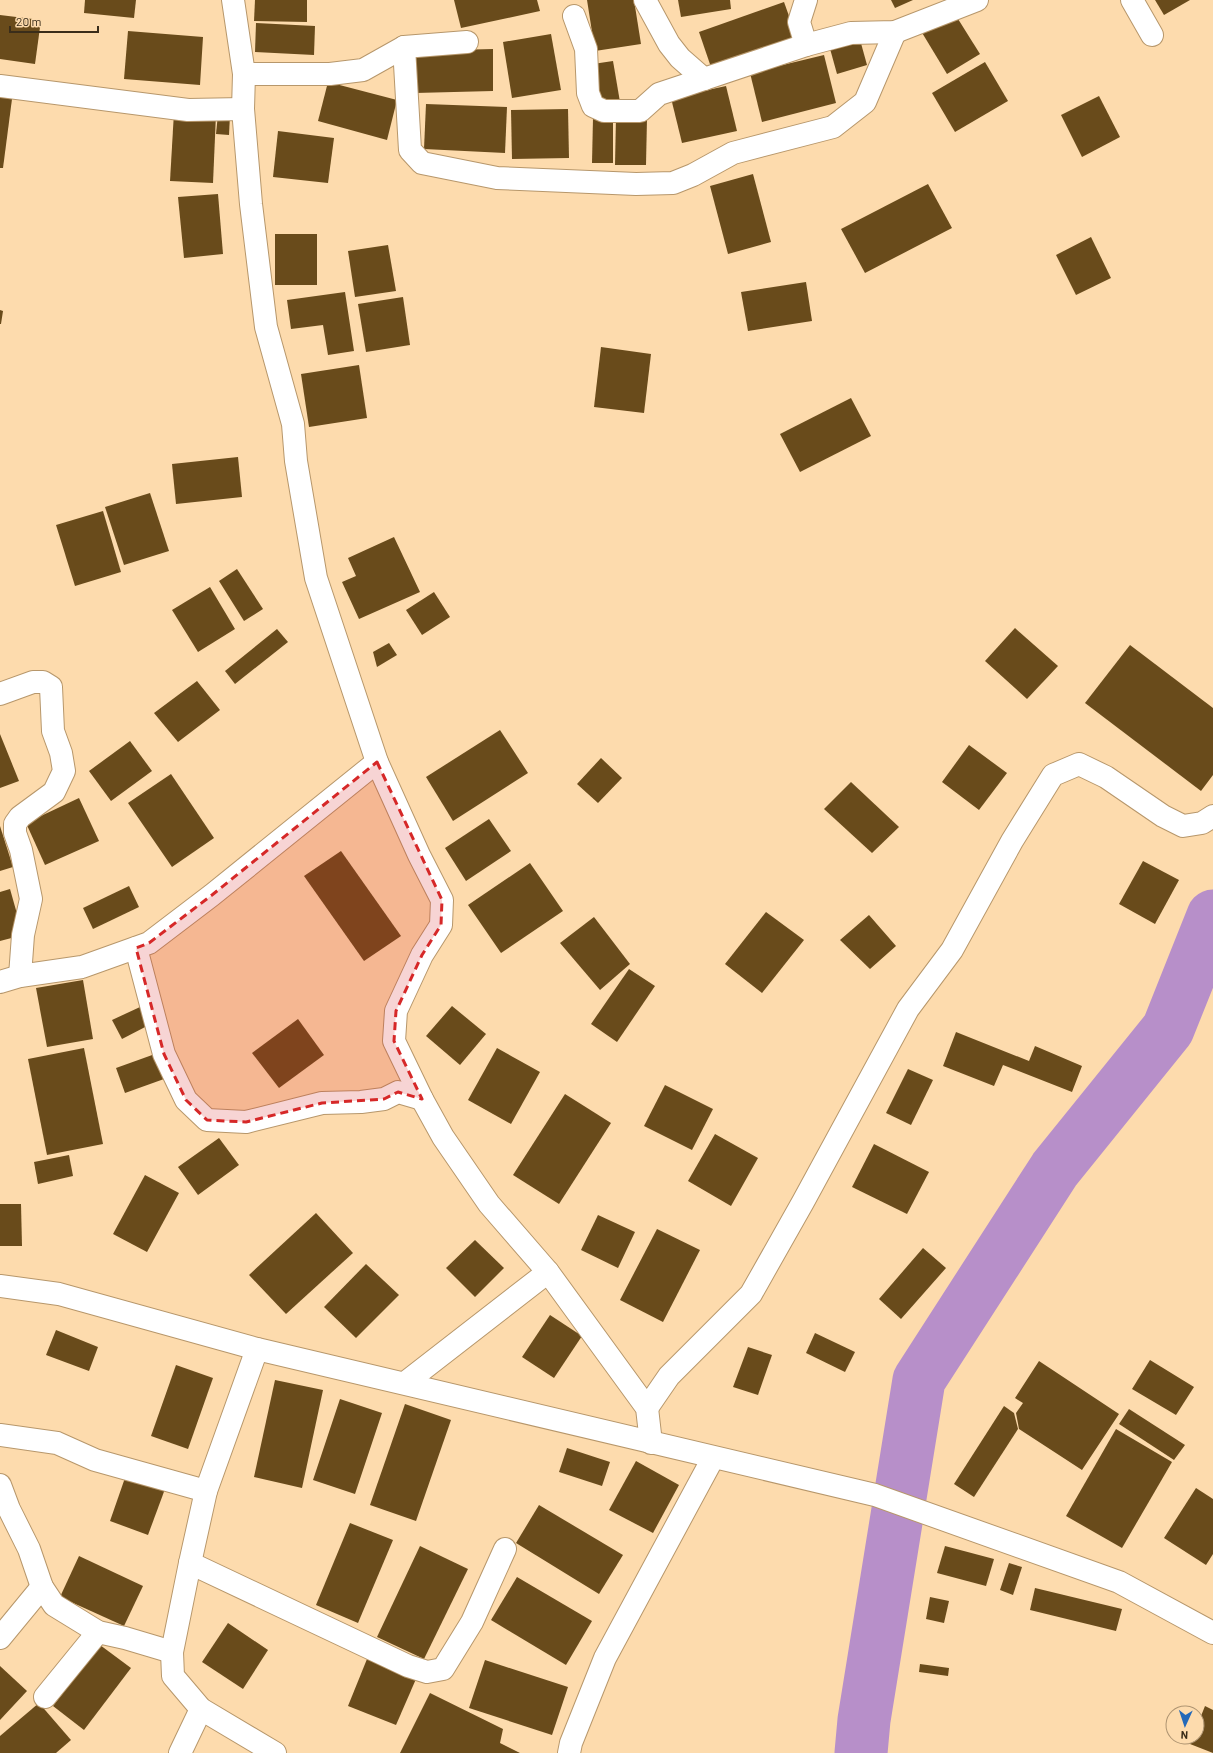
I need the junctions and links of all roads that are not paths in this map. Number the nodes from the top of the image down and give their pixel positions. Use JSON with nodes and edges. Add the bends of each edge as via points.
{"nodes":[{"id":1,"x":233,"y":0,"type":"edge"},
{"id":2,"x":645,"y":0,"type":"edge"},
{"id":3,"x":806,"y":0,"type":"edge"},
{"id":4,"x":977,"y":0,"type":"edge"},
{"id":5,"x":1132,"y":0,"type":"edge"},
{"id":6,"x":574,"y":16,"type":"dead end"},
{"id":7,"x":895,"y":32,"type":"junction"},
{"id":8,"x":1152,"y":35,"type":"dead end"},
{"id":9,"x":467,"y":42,"type":"dead end"},
{"id":10,"x":806,"y":45,"type":"junction"},
{"id":11,"x":404,"y":47,"type":"junction"},
{"id":12,"x":244,"y":74,"type":"junction"},
{"id":13,"x":704,"y":79,"type":"junction"},
{"id":14,"x":0,"y":86,"type":"edge"},
{"id":15,"x":243,"y":109,"type":"junction"},
{"id":16,"x":0,"y":694,"type":"edge"},
{"id":17,"x":377,"y":762,"type":"junction"},
{"id":18,"x":1213,"y":816,"type":"edge"},
{"id":19,"x":136,"y":948,"type":"junction"},
{"id":20,"x":10,"y":979,"type":"edge"},
{"id":21,"x":422,"y":1099,"type":"junction"},
{"id":22,"x":548,"y":1272,"type":"junction"},
{"id":23,"x":0,"y":1286,"type":"edge"},
{"id":24,"x":257,"y":1349,"type":"junction"},
{"id":25,"x":405,"y":1383,"type":"junction"},
{"id":26,"x":647,"y":1408,"type":"junction"},
{"id":27,"x":0,"y":1435,"type":"edge"},
{"id":28,"x":651,"y":1443,"type":"junction"},
{"id":29,"x":714,"y":1458,"type":"junction"},
{"id":30,"x":0,"y":1484,"type":"edge"},
{"id":31,"x":206,"y":1491,"type":"junction"},
{"id":32,"x":505,"y":1549,"type":"dead end"},
{"id":33,"x":190,"y":1563,"type":"junction"},
{"id":34,"x":42,"y":1587,"type":"junction"},
{"id":35,"x":98,"y":1632,"type":"junction"},
{"id":36,"x":1213,"y":1633,"type":"edge"},
{"id":37,"x":0,"y":1638,"type":"edge"},
{"id":38,"x":172,"y":1652,"type":"junction"},
{"id":39,"x":45,"y":1697,"type":"dead end"},
{"id":40,"x":202,"y":1709,"type":"junction"},
{"id":41,"x":180,"y":1753,"type":"edge"},
{"id":42,"x":275,"y":1753,"type":"edge"},
{"id":43,"x":570,"y":1753,"type":"edge"}],
"edges":[{"from":1,"to":12,"type":"street"},
{"from":2,"to":13,"type":"street","via":[[676,54]]},
{"from":3,"to":10,"type":"street","via":[[799,22]]},
{"from":4,"to":7,"type":"street"},
{"from":5,"to":8,"type":"street"},
{"from":6,"to":13,"type":"street","via":[[586,50],[588,93],[593,106],[604,111],[640,111],[659,94]]},
{"from":7,"to":10,"type":"street","via":[[852,33]]},
{"from":7,"to":11,"type":"street","via":[[865,102],[833,127],[733,153],[673,183],[636,184],[496,178],[422,163],[410,150]]},
{"from":9,"to":11,"type":"street"},
{"from":10,"to":13,"type":"street"},
{"from":11,"to":12,"type":"street","via":[[363,70],[330,74]]},
{"from":12,"to":15,"type":"street"},
{"from":14,"to":15,"type":"street","via":[[188,110]]},
{"from":15,"to":17,"type":"street","via":[[251,204],[266,327],[293,424],[296,461],[316,578]]},
{"from":16,"to":20,"type":"street","via":[[33,682],[43,682],[51,687],[53,730],[64,771],[54,792],[14,824],[31,899]]},
{"from":17,"to":19,"type":"street","via":[[212,895],[149,943]]},
{"from":17,"to":21,"type":"street","via":[[442,900],[441,925],[422,955],[396,1011],[394,1041]]},
{"from":18,"to":26,"type":"street","via":[[1202,823],[1183,826],[1163,816],[1106,777],[1079,764],[1053,775],[1012,841],[952,950],[908,1009],[751,1294],[669,1376]]},
{"from":19,"to":20,"type":"street","via":[[82,967]]},
{"from":19,"to":21,"type":"street","via":[[164,1054],[186,1100],[207,1120],[246,1122],[322,1103],[384,1099],[398,1092]]},
{"from":21,"to":22,"type":"street","via":[[443,1137],[489,1204]]},
{"from":22,"to":25,"type":"street"},
{"from":22,"to":26,"type":"street"},
{"from":23,"to":24,"type":"street","via":[[59,1294]]},
{"from":24,"to":25,"type":"street"},
{"from":24,"to":31,"type":"street"},
{"from":25,"to":28,"type":"street"},
{"from":26,"to":28,"type":"street"},
{"from":27,"to":31,"type":"street","via":[[57,1443],[95,1460]]},
{"from":28,"to":29,"type":"street"},
{"from":29,"to":36,"type":"street","via":[[875,1495],[922,1511],[1119,1582]]},
{"from":29,"to":43,"type":"street","via":[[605,1658],[571,1743]]},
{"from":30,"to":34,"type":"street","via":[[29,1549]]},
{"from":31,"to":33,"type":"street"},
{"from":32,"to":33,"type":"street","via":[[472,1622],[443,1669],[428,1672],[408,1666]]},
{"from":33,"to":38,"type":"street"},
{"from":34,"to":35,"type":"street","via":[[54,1606]]},
{"from":34,"to":37,"type":"street"},
{"from":35,"to":38,"type":"street"},
{"from":35,"to":39,"type":"street"},
{"from":38,"to":40,"type":"street","via":[[173,1676]]},
{"from":40,"to":41,"type":"street"},
{"from":40,"to":42,"type":"street"}]}
